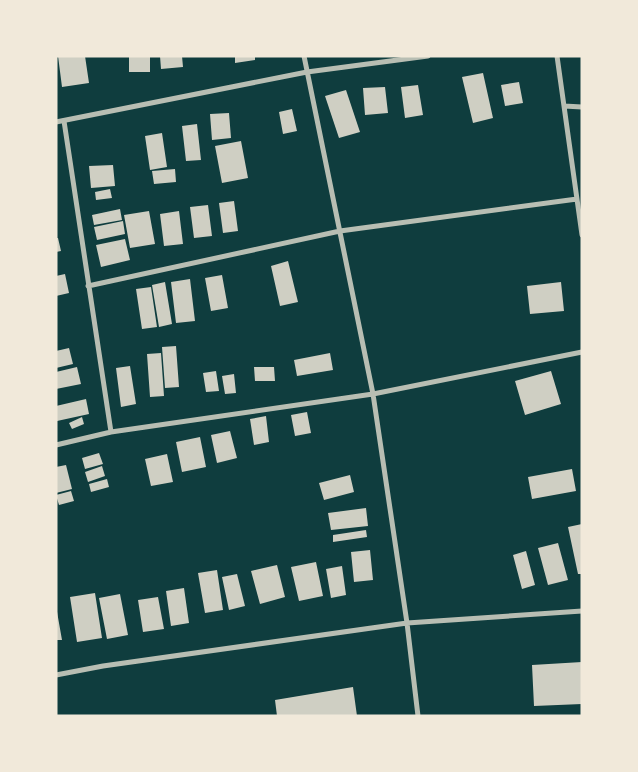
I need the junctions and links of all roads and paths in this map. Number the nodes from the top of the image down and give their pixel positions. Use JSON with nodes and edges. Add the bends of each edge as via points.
{"nodes":[{"id":1,"x":304,"y":56,"type":"edge"},
{"id":2,"x":428,"y":56,"type":"edge"},
{"id":3,"x":557,"y":56,"type":"edge"},
{"id":4,"x":307,"y":72,"type":"junction"},
{"id":5,"x":564,"y":106,"type":"junction"},
{"id":6,"x":582,"y":107,"type":"edge"},
{"id":7,"x":64,"y":121,"type":"junction"},
{"id":8,"x":56,"y":122,"type":"edge"},
{"id":9,"x":577,"y":198,"type":"junction"},
{"id":10,"x":340,"y":231,"type":"junction"},
{"id":11,"x":582,"y":236,"type":"edge"},
{"id":12,"x":88,"y":286,"type":"junction"},
{"id":13,"x":582,"y":352,"type":"edge"},
{"id":14,"x":374,"y":394,"type":"junction"},
{"id":15,"x":110,"y":432,"type":"junction"},
{"id":16,"x":56,"y":445,"type":"edge"},
{"id":17,"x":582,"y":612,"type":"edge"},
{"id":18,"x":408,"y":623,"type":"junction"},
{"id":19,"x":56,"y":675,"type":"edge"},
{"id":20,"x":418,"y":716,"type":"edge"}],
"edges":[{"from":1,"to":4,"type":"street"},
{"from":2,"to":4,"type":"street"},
{"from":3,"to":5,"type":"street"},
{"from":4,"to":7,"type":"street"},
{"from":4,"to":10,"type":"street"},
{"from":5,"to":6,"type":"street"},
{"from":5,"to":9,"type":"street"},
{"from":7,"to":8,"type":"street"},
{"from":7,"to":12,"type":"street"},
{"from":9,"to":10,"type":"street"},
{"from":9,"to":11,"type":"street"},
{"from":10,"to":12,"type":"street"},
{"from":10,"to":14,"type":"street"},
{"from":12,"to":15,"type":"street"},
{"from":13,"to":14,"type":"street"},
{"from":14,"to":15,"type":"street"},
{"from":14,"to":18,"type":"street"},
{"from":15,"to":16,"type":"street"},
{"from":17,"to":18,"type":"street"},
{"from":18,"to":19,"type":"street"},
{"from":18,"to":20,"type":"street"}]}
